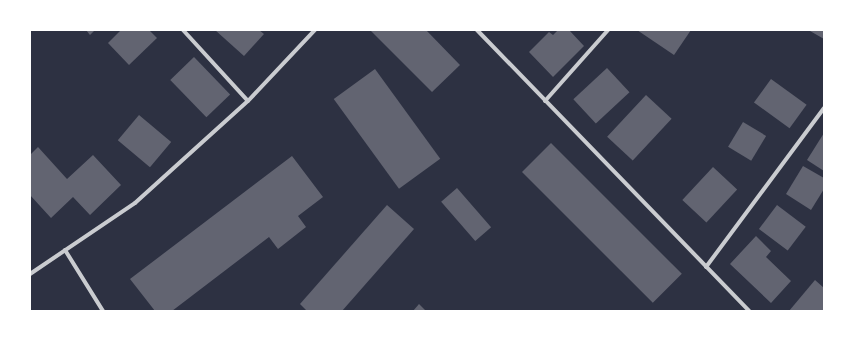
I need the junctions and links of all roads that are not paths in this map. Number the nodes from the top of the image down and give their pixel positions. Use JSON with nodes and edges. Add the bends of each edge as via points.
{"nodes":[{"id":1,"x":184,"y":30,"type":"edge"},
{"id":2,"x":315,"y":30,"type":"edge"},
{"id":3,"x":477,"y":30,"type":"edge"},
{"id":4,"x":608,"y":30,"type":"edge"},
{"id":5,"x":248,"y":101,"type":"junction"},
{"id":6,"x":545,"y":101,"type":"junction"},
{"id":7,"x":824,"y":108,"type":"edge"},
{"id":8,"x":65,"y":250,"type":"junction"},
{"id":9,"x":706,"y":267,"type":"junction"},
{"id":10,"x":30,"y":274,"type":"edge"},
{"id":11,"x":102,"y":311,"type":"edge"},
{"id":12,"x":749,"y":311,"type":"edge"}],
"edges":[{"from":1,"to":5,"type":"street"},
{"from":2,"to":5,"type":"street"},
{"from":3,"to":6,"type":"street"},
{"from":4,"to":6,"type":"street"},
{"from":5,"to":8,"type":"street","via":[[135,203]]},
{"from":6,"to":9,"type":"street"},
{"from":7,"to":9,"type":"street"},
{"from":8,"to":10,"type":"street"},
{"from":8,"to":11,"type":"street"},
{"from":9,"to":12,"type":"street"}]}
